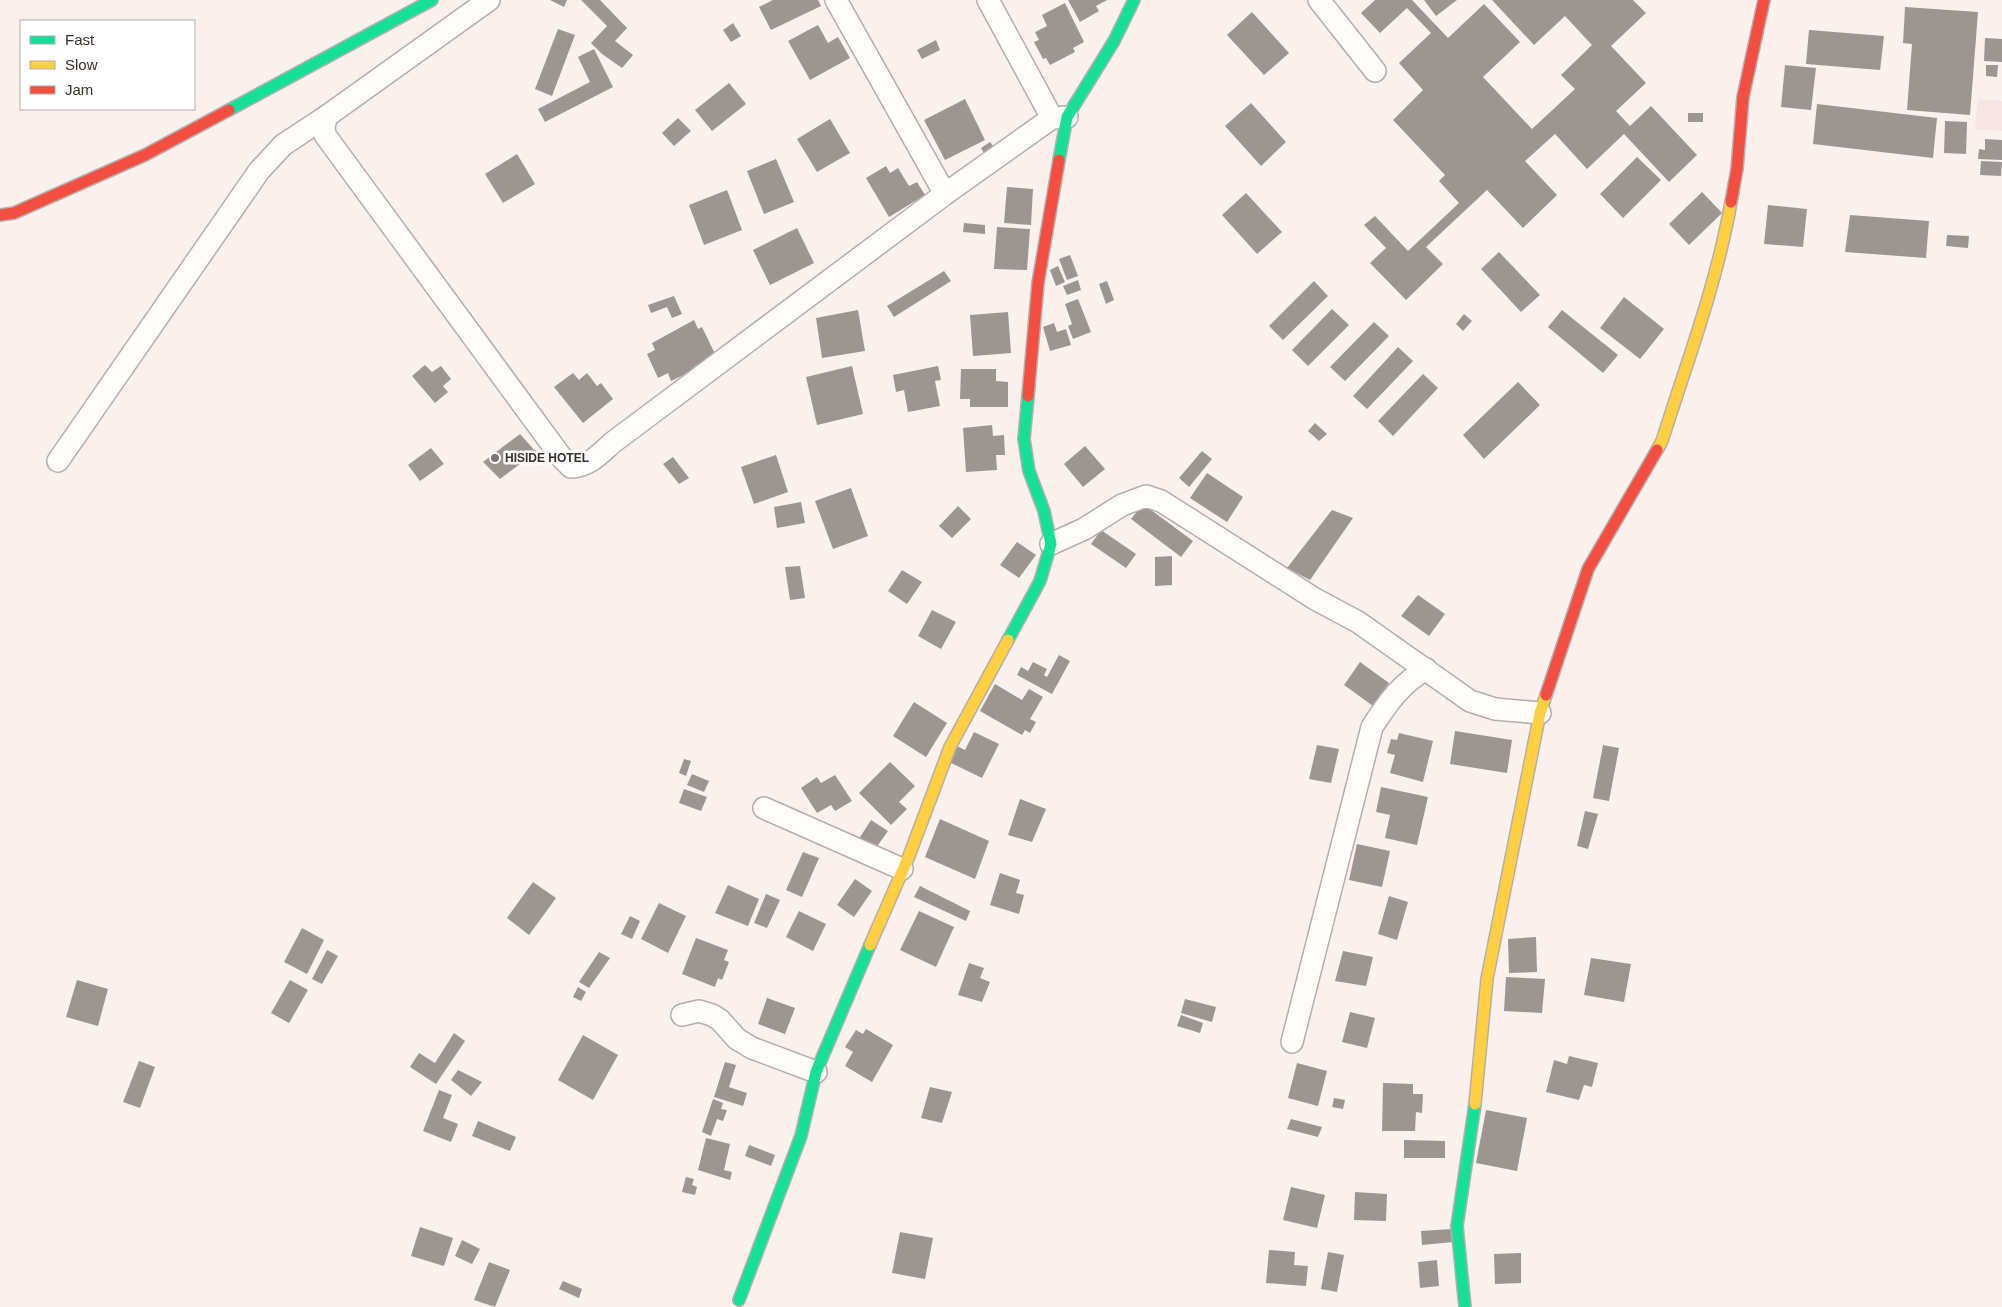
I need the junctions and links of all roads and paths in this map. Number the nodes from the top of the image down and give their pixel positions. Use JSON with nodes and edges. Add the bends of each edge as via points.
{"nodes":[{"id":1,"x":432,"y":0,"type":"edge"},
{"id":2,"x":489,"y":0,"type":"edge"},
{"id":3,"x":836,"y":0,"type":"edge"},
{"id":4,"x":988,"y":0,"type":"edge"},
{"id":5,"x":1134,"y":0,"type":"edge"},
{"id":6,"x":1319,"y":0,"type":"edge"},
{"id":7,"x":1764,"y":0,"type":"edge"},
{"id":8,"x":1375,"y":71,"type":"dead end"},
{"id":9,"x":327,"y":116,"type":"junction"},
{"id":10,"x":1060,"y":118,"type":"junction"},
{"id":11,"x":945,"y":194,"type":"junction"},
{"id":12,"x":0,"y":215,"type":"edge"},
{"id":13,"x":58,"y":461,"type":"dead end"},
{"id":14,"x":1051,"y":544,"type":"junction"},
{"id":15,"x":1426,"y":669,"type":"junction"},
{"id":16,"x":1540,"y":713,"type":"junction"},
{"id":17,"x":764,"y":808,"type":"dead end"},
{"id":18,"x":902,"y":869,"type":"junction"},
{"id":19,"x":682,"y":1016,"type":"dead end"},
{"id":20,"x":1292,"y":1042,"type":"dead end"},
{"id":21,"x":816,"y":1072,"type":"junction"},
{"id":22,"x":739,"y":1300,"type":"dead end"},
{"id":23,"x":1465,"y":1307,"type":"edge"}],
"edges":[{"from":1,"to":12,"type":"street","via":[[145,155],[14,213]]},
{"from":2,"to":9,"type":"street"},
{"from":3,"to":11,"type":"street"},
{"from":4,"to":10,"type":"street"},
{"from":5,"to":10,"type":"street","via":[[1114,40]]},
{"from":6,"to":8,"type":"street"},
{"from":7,"to":16,"type":"street","via":[[1743,97],[1737,169],[1727,227],[1706,302],[1662,441],[1588,569]]},
{"from":9,"to":11,"type":"street","via":[[325,135],[571,467],[588,463]]},
{"from":9,"to":13,"type":"street","via":[[283,145],[259,171]]},
{"from":10,"to":11,"type":"street"},
{"from":10,"to":14,"type":"street","via":[[1057,184],[1038,284],[1024,439],[1029,470],[1044,510]]},
{"from":14,"to":15,"type":"street","via":[[1084,529],[1122,505],[1146,496],[1161,501],[1315,599],[1358,622]]},
{"from":14,"to":18,"type":"street","via":[[1040,581],[950,747]]},
{"from":15,"to":16,"type":"street","via":[[1470,701],[1495,709]]},
{"from":15,"to":20,"type":"street","via":[[1393,696],[1372,727]]},
{"from":16,"to":23,"type":"street","via":[[1488,979],[1458,1226]]},
{"from":17,"to":18,"type":"street"},
{"from":18,"to":21,"type":"street"},
{"from":19,"to":21,"type":"street","via":[[699,1012],[712,1015],[737,1039],[752,1048]]},
{"from":21,"to":22,"type":"street","via":[[801,1136]]}]}
